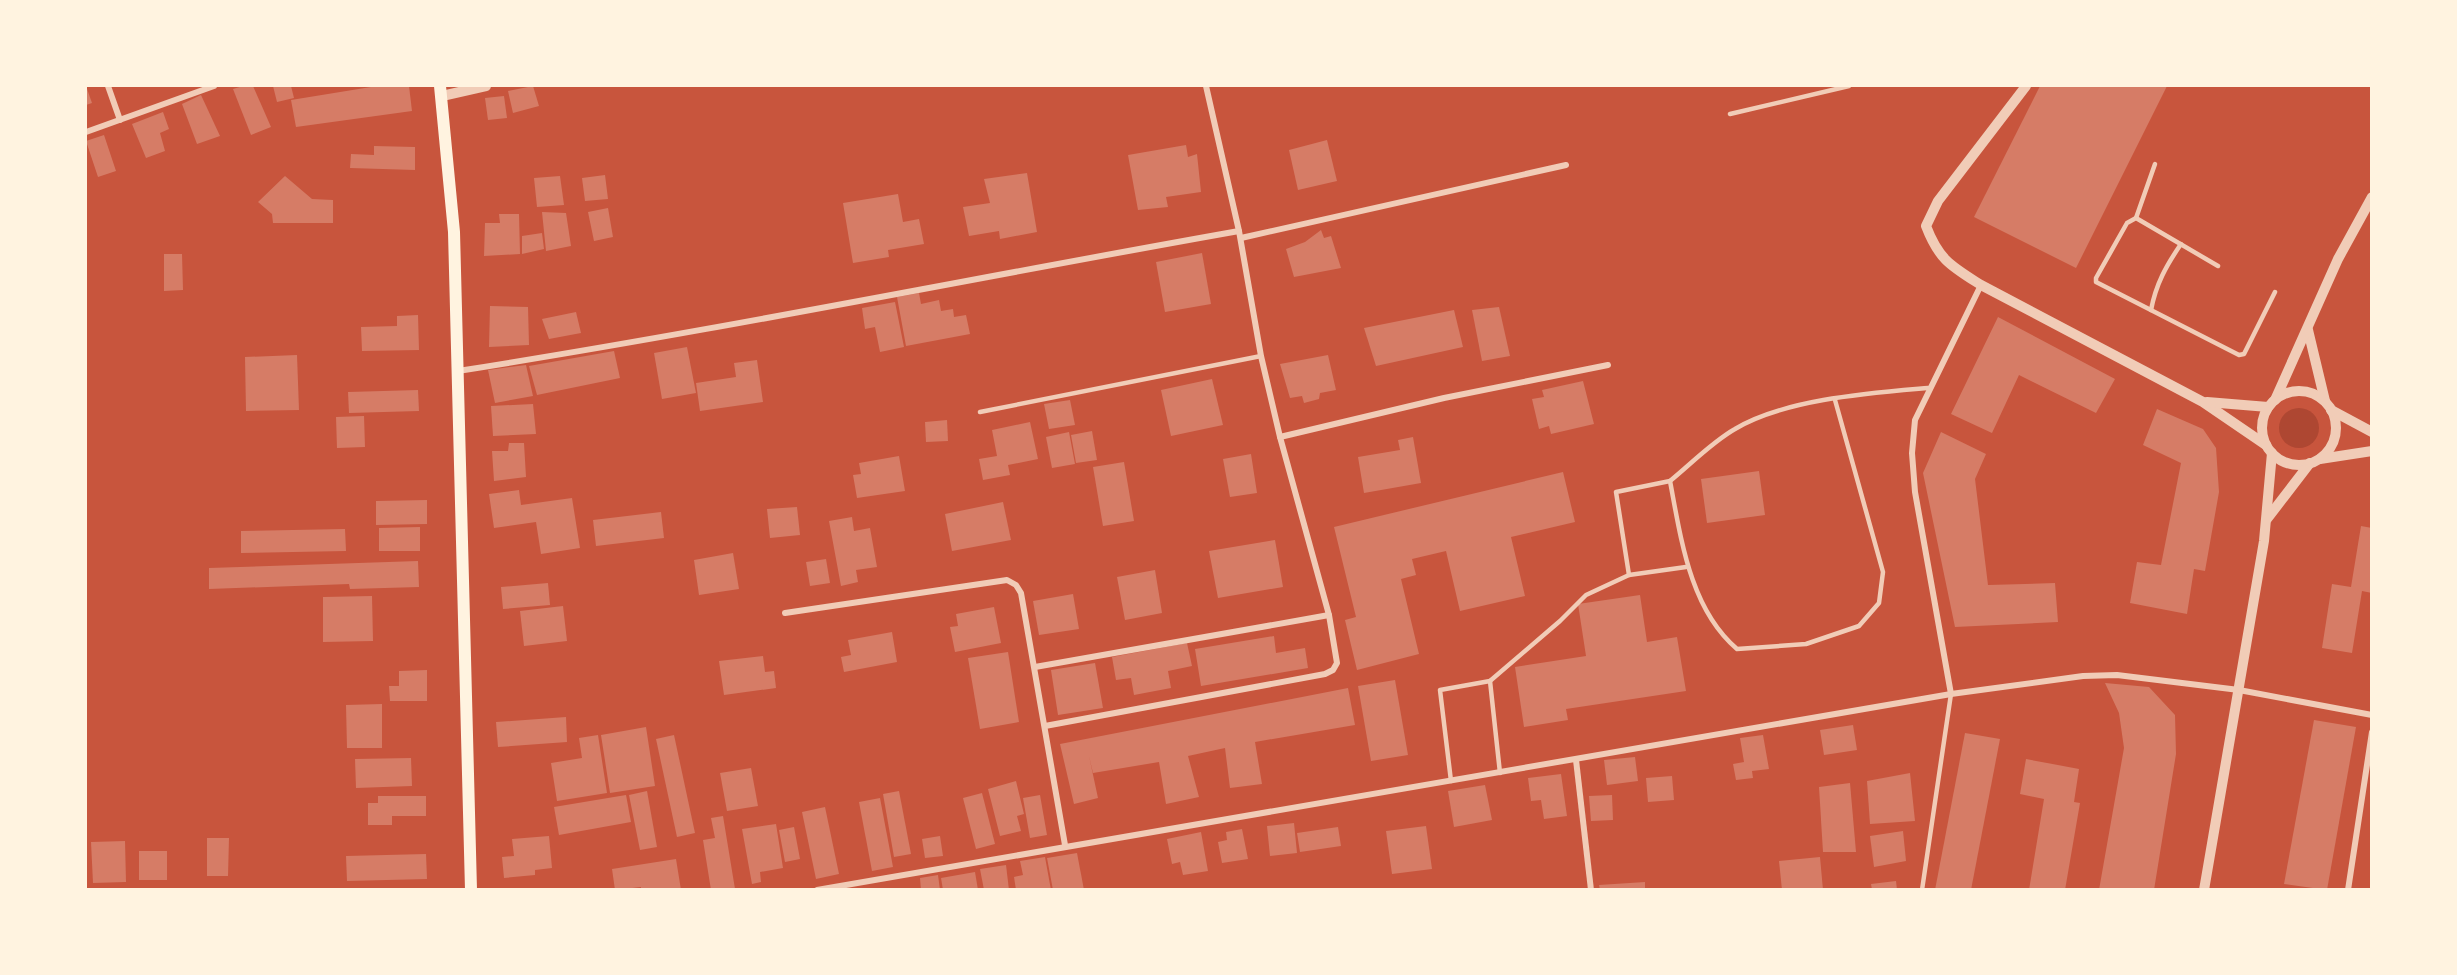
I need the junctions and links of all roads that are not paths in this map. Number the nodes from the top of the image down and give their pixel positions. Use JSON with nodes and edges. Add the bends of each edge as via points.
{"nodes":[{"id":1,"x":108,"y":86,"type":"edge"},
{"id":2,"x":214,"y":86,"type":"edge"},
{"id":3,"x":486,"y":86,"type":"edge"},
{"id":4,"x":1206,"y":86,"type":"edge"},
{"id":5,"x":1849,"y":86,"type":"edge"},
{"id":6,"x":2026,"y":86,"type":"edge"},
{"id":7,"x":441,"y":91,"type":"edge"},
{"id":8,"x":1730,"y":114,"type":"dead end"},
{"id":9,"x":120,"y":120,"type":"junction"},
{"id":10,"x":86,"y":132,"type":"edge"},
{"id":11,"x":2156,"y":164,"type":"dead end"},
{"id":12,"x":1566,"y":165,"type":"dead end"},
{"id":13,"x":2372,"y":197,"type":"edge"},
{"id":14,"x":2136,"y":218,"type":"junction"},
{"id":15,"x":1239,"y":231,"type":"junction"},
{"id":16,"x":1240,"y":238,"type":"junction"},
{"id":17,"x":2181,"y":244,"type":"junction"},
{"id":18,"x":2218,"y":266,"type":"dead end"},
{"id":19,"x":1981,"y":285,"type":"junction"},
{"id":20,"x":2275,"y":292,"type":"dead end"},
{"id":21,"x":2151,"y":310,"type":"junction"},
{"id":22,"x":2308,"y":330,"type":"junction"},
{"id":23,"x":1261,"y":356,"type":"junction"},
{"id":24,"x":1608,"y":365,"type":"dead end"},
{"id":25,"x":458,"y":371,"type":"junction"},
{"id":26,"x":1928,"y":388,"type":"junction"},
{"id":27,"x":1835,"y":400,"type":"junction"},
{"id":28,"x":2203,"y":402,"type":"junction"},
{"id":29,"x":2271,"y":403,"type":"junction"},
{"id":30,"x":2328,"y":406,"type":"junction"},
{"id":31,"x":981,"y":412,"type":"dead end"},
{"id":32,"x":2372,"y":432,"type":"edge"},
{"id":33,"x":1280,"y":437,"type":"junction"},
{"id":34,"x":2269,"y":449,"type":"junction"},
{"id":35,"x":2372,"y":451,"type":"edge"},
{"id":36,"x":2314,"y":461,"type":"junction"},
{"id":37,"x":1670,"y":481,"type":"junction"},
{"id":38,"x":2266,"y":519,"type":"junction"},
{"id":39,"x":1686,"y":567,"type":"junction"},
{"id":40,"x":1629,"y":574,"type":"junction"},
{"id":41,"x":785,"y":613,"type":"dead end"},
{"id":42,"x":1329,"y":615,"type":"junction"},
{"id":43,"x":1035,"y":667,"type":"junction"},
{"id":44,"x":1490,"y":681,"type":"junction"},
{"id":45,"x":2239,"y":690,"type":"junction"},
{"id":46,"x":1952,"y":694,"type":"junction"},
{"id":47,"x":2372,"y":715,"type":"edge"},
{"id":48,"x":1046,"y":726,"type":"junction"},
{"id":49,"x":2372,"y":732,"type":"edge"},
{"id":50,"x":1576,"y":760,"type":"junction"},
{"id":51,"x":1500,"y":773,"type":"junction"},
{"id":52,"x":1451,"y":781,"type":"junction"},
{"id":53,"x":1065,"y":845,"type":"junction"},
{"id":54,"x":471,"y":890,"type":"edge"},
{"id":55,"x":817,"y":890,"type":"edge"},
{"id":56,"x":1591,"y":890,"type":"edge"},
{"id":57,"x":1922,"y":890,"type":"edge"},
{"id":58,"x":2204,"y":890,"type":"edge"},
{"id":59,"x":2348,"y":890,"type":"edge"}],
"edges":[{"from":1,"to":9,"type":"street"},
{"from":2,"to":9,"type":"street"},
{"from":3,"to":7,"type":"street"},
{"from":4,"to":15,"type":"street"},
{"from":5,"to":8,"type":"lane"},
{"from":6,"to":19,"type":"street","via":[[1938,201],[1926,226],[1935,251]]},
{"from":7,"to":25,"type":"main road","via":[[453,222]]},
{"from":9,"to":10,"type":"street"},
{"from":11,"to":14,"type":"lane"},
{"from":12,"to":16,"type":"street"},
{"from":13,"to":22,"type":"street","via":[[2338,259]]},
{"from":14,"to":17,"type":"lane"},
{"from":14,"to":21,"type":"lane","via":[[2127,223],[2096,282]]},
{"from":15,"to":16,"type":"street"},
{"from":15,"to":25,"type":"street","via":[[631,344]]},
{"from":16,"to":23,"type":"street"},
{"from":17,"to":18,"type":"lane"},
{"from":17,"to":21,"type":"lane","via":[[2155,288]]},
{"from":19,"to":26,"type":"street"},
{"from":19,"to":28,"type":"street"},
{"from":20,"to":21,"type":"lane","via":[[2244,354],[2240,355]]},
{"from":22,"to":29,"type":"street"},
{"from":22,"to":30,"type":"street"},
{"from":23,"to":31,"type":"lane"},
{"from":23,"to":33,"type":"street"},
{"from":24,"to":33,"type":"street"},
{"from":25,"to":54,"type":"main road"},
{"from":26,"to":27,"type":"lane"},
{"from":26,"to":46,"type":"street","via":[[1915,420],[1915,492]]},
{"from":27,"to":37,"type":"lane","via":[[1775,411],[1735,429]]},
{"from":27,"to":39,"type":"lane","via":[[1883,572],[1879,603],[1859,626],[1806,644],[1737,649],[1721,636]]},
{"from":28,"to":29,"type":"street"},
{"from":28,"to":34,"type":"street"},
{"from":29,"to":30,"type":"street","via":[[2284,394],[2306,391]]},
{"from":29,"to":34,"type":"street","via":[[2262,425]]},
{"from":30,"to":32,"type":"street"},
{"from":30,"to":36,"type":"street","via":[[2336,431],[2333,442]]},
{"from":33,"to":42,"type":"street"},
{"from":34,"to":36,"type":"street","via":[[2289,464]]},
{"from":34,"to":38,"type":"street"},
{"from":35,"to":36,"type":"street"},
{"from":36,"to":38,"type":"street"},
{"from":37,"to":39,"type":"lane"},
{"from":37,"to":40,"type":"lane","via":[[1616,492]]},
{"from":38,"to":45,"type":"street"},
{"from":39,"to":40,"type":"lane"},
{"from":40,"to":44,"type":"lane","via":[[1586,595]]},
{"from":41,"to":43,"type":"street","via":[[1007,580],[1021,593]]},
{"from":42,"to":43,"type":"street"},
{"from":42,"to":48,"type":"street","via":[[1337,663],[1325,674]]},
{"from":43,"to":48,"type":"street"},
{"from":44,"to":51,"type":"lane"},
{"from":44,"to":52,"type":"lane","via":[[1440,690]]},
{"from":45,"to":46,"type":"street","via":[[2117,675]]},
{"from":45,"to":47,"type":"street"},
{"from":45,"to":58,"type":"street"},
{"from":46,"to":50,"type":"street"},
{"from":46,"to":57,"type":"lane"},
{"from":48,"to":53,"type":"street"},
{"from":49,"to":59,"type":"street"},
{"from":50,"to":51,"type":"street"},
{"from":50,"to":56,"type":"street"},
{"from":51,"to":52,"type":"street"},
{"from":52,"to":53,"type":"street"},
{"from":53,"to":55,"type":"street"}]}
